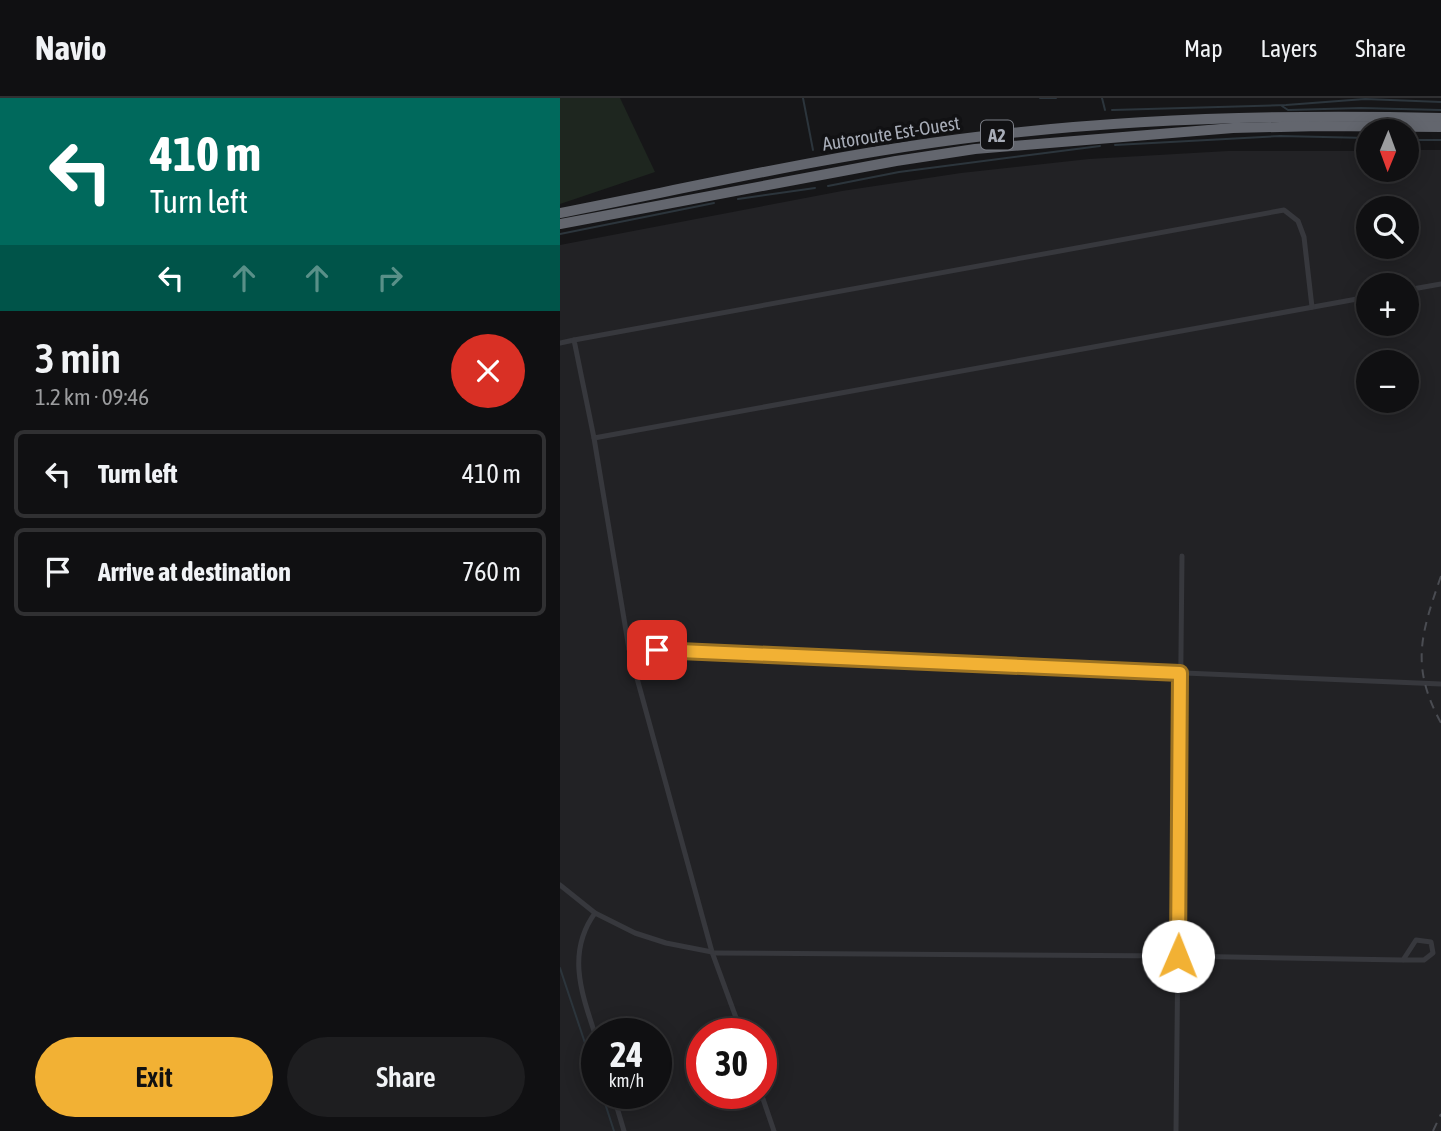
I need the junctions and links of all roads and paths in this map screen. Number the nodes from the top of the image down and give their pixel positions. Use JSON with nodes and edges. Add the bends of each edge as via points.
{"nodes":[{"id":1,"x":1441,"y":118,"type":"edge"},
{"id":2,"x":1441,"y":127,"type":"edge"},
{"id":3,"x":560,"y":213,"type":"edge"},
{"id":4,"x":560,"y":224,"type":"edge"},
{"id":5,"x":1441,"y":284,"type":"edge"},
{"id":6,"x":1419,"y":288,"type":"edge"},
{"id":7,"x":1356,"y":299,"type":"edge"},
{"id":8,"x":1312,"y":307,"type":"junction"},
{"id":9,"x":574,"y":340,"type":"junction"},
{"id":10,"x":560,"y":343,"type":"edge"},
{"id":11,"x":594,"y":438,"type":"junction"},
{"id":12,"x":1182,"y":556,"type":"dead end"},
{"id":13,"x":629,"y":649,"type":"junction"},
{"id":14,"x":1180,"y":673,"type":"junction"},
{"id":15,"x":1441,"y":684,"type":"edge"},
{"id":16,"x":560,"y":886,"type":"edge"},
{"id":17,"x":595,"y":913,"type":"junction"},
{"id":18,"x":712,"y":953,"type":"junction"},
{"id":19,"x":1178,"y":956,"type":"junction"},
{"id":20,"x":1403,"y":960,"type":"junction"},
{"id":21,"x":590,"y":1018,"type":"edge"},
{"id":22,"x":736,"y":1018,"type":"edge"},
{"id":23,"x":617,"y":1109,"type":"edge"},
{"id":24,"x":766,"y":1109,"type":"edge"},
{"id":25,"x":624,"y":1131,"type":"edge"},
{"id":26,"x":774,"y":1131,"type":"edge"},
{"id":27,"x":1176,"y":1131,"type":"edge"}],
"edges":[{"from":1,"to":3,"type":"highway","name":"Autoroute Est-Ouest","number":"A2","via":[[1207,117],[1035,130],[848,156]]},
{"from":2,"to":4,"type":"highway","name":"Autoroute Est-Ouest","number":"A2","via":[[1233,128],[975,149]]},
{"from":5,"to":6,"type":"street"},
{"from":7,"to":8,"type":"street"},
{"from":8,"to":9,"type":"street","via":[[1304,237],[1297,221],[1284,210]]},
{"from":8,"to":11,"type":"street"},
{"from":9,"to":10,"type":"street"},
{"from":9,"to":11,"type":"street"},
{"from":11,"to":13,"type":"street"},
{"from":12,"to":14,"type":"street"},
{"from":13,"to":14,"type":"street"},
{"from":13,"to":18,"type":"street"},
{"from":14,"to":15,"type":"street"},
{"from":14,"to":19,"type":"street"},
{"from":16,"to":17,"type":"street"},
{"from":17,"to":18,"type":"street","via":[[635,933]]},
{"from":17,"to":21,"type":"street","via":[[584,933],[578,970]]},
{"from":18,"to":19,"type":"street"},
{"from":18,"to":22,"type":"street"},
{"from":19,"to":20,"type":"street"},
{"from":19,"to":27,"type":"street"},
{"from":20,"to":20,"type":"street","via":[[1416,940],[1431,942],[1433,953],[1424,960]]},
{"from":23,"to":25,"type":"street"},
{"from":24,"to":26,"type":"street"}]}
